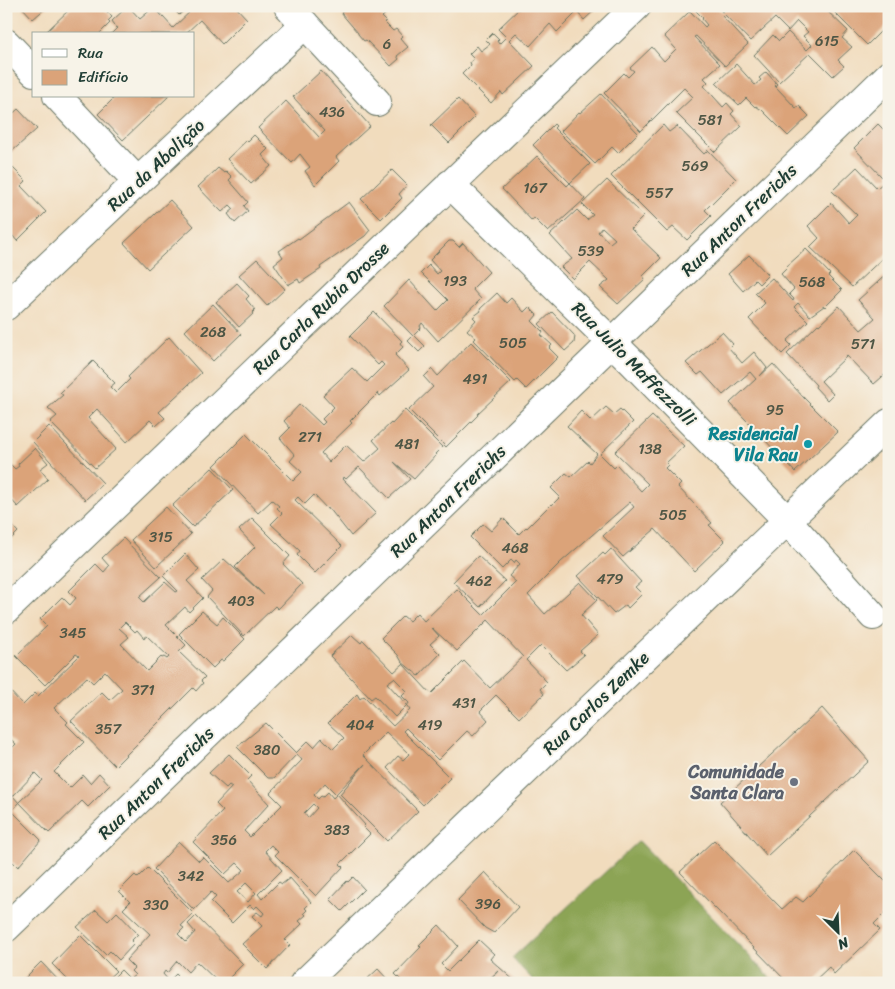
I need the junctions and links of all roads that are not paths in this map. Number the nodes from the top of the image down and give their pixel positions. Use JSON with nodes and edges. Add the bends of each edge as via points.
{"nodes":[{"id":1,"x":637,"y":6,"type":"edge"},
{"id":2,"x":297,"y":15,"type":"edge"},
{"id":3,"x":6,"y":42,"type":"edge"},
{"id":4,"x":32,"y":70,"type":"edge"},
{"id":5,"x":889,"y":75,"type":"edge"},
{"id":6,"x":59,"y":98,"type":"edge"},
{"id":7,"x":377,"y":102,"type":"dead end"},
{"id":8,"x":138,"y":182,"type":"junction"},
{"id":9,"x":450,"y":184,"type":"junction"},
{"id":10,"x":6,"y":306,"type":"edge"},
{"id":11,"x":613,"y":342,"type":"junction"},
{"id":12,"x":889,"y":423,"type":"edge"},
{"id":13,"x":787,"y":520,"type":"junction"},
{"id":14,"x":6,"y":610,"type":"edge"},
{"id":15,"x":873,"y":616,"type":"dead end"},
{"id":16,"x":6,"y":928,"type":"edge"},
{"id":17,"x":304,"y":983,"type":"edge"}],
"edges":[{"from":1,"to":9,"type":"street","name":"Rua Carla Rubia Drosse"},
{"from":2,"to":7,"type":"street"},
{"from":2,"to":8,"type":"street","name":"Rua da Abolição"},
{"from":3,"to":4,"type":"street"},
{"from":5,"to":11,"type":"street","name":"Rua Anton Frerichs"},
{"from":6,"to":8,"type":"street"},
{"from":8,"to":10,"type":"street","name":"Rua da Abolição"},
{"from":9,"to":11,"type":"street","name":"Rua Julio Maffezzolli"},
{"from":9,"to":14,"type":"street","name":"Rua Carla Rubia Drosse"},
{"from":11,"to":13,"type":"street","name":"Rua Julio Maffezzolli"},
{"from":11,"to":16,"type":"street","name":"Rua Anton Frerichs"},
{"from":12,"to":13,"type":"street","name":"Rua Carlos Zemke"},
{"from":13,"to":15,"type":"street","name":"Rua Julio Maffezzolli"},
{"from":13,"to":17,"type":"street","name":"Rua Carlos Zemke"}]}
